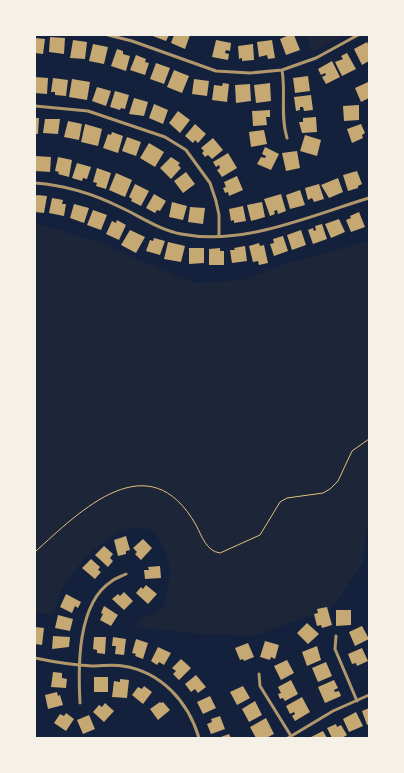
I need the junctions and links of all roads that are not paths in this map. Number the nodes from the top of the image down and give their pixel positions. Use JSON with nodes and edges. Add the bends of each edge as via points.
{"nodes":[{"id":1,"x":108,"y":35,"type":"edge"},
{"id":2,"x":358,"y":35,"type":"edge"},
{"id":3,"x":282,"y":70,"type":"junction"},
{"id":4,"x":35,"y":106,"type":"edge"},
{"id":5,"x":287,"y":138,"type":"dead end"},
{"id":6,"x":35,"y":183,"type":"edge"},
{"id":7,"x":369,"y":198,"type":"edge"},
{"id":8,"x":219,"y":236,"type":"junction"},
{"id":9,"x":126,"y":574,"type":"dead end"},
{"id":10,"x":336,"y":636,"type":"dead end"},
{"id":11,"x":35,"y":658,"type":"edge"},
{"id":12,"x":80,"y":665,"type":"junction"},
{"id":13,"x":258,"y":674,"type":"dead end"},
{"id":14,"x":369,"y":695,"type":"edge"},
{"id":15,"x":357,"y":701,"type":"junction"},
{"id":16,"x":80,"y":703,"type":"dead end"},
{"id":17,"x":289,"y":737,"type":"edge"},
{"id":18,"x":199,"y":738,"type":"edge"}],
"edges":[{"from":1,"to":3,"type":"street","via":[[216,71],[250,73]]},
{"from":2,"to":3,"type":"street","via":[[316,58]]},
{"from":3,"to":5,"type":"street","via":[[285,88],[283,125]]},
{"from":4,"to":8,"type":"street","via":[[88,111],[165,137],[186,150],[210,183],[219,215]]},
{"from":6,"to":8,"type":"street","via":[[74,190],[181,234]]},
{"from":7,"to":8,"type":"street","via":[[245,235]]},
{"from":9,"to":12,"type":"street","via":[[111,581],[97,597],[83,631]]},
{"from":10,"to":15,"type":"street","via":[[335,649]]},
{"from":11,"to":12,"type":"street"},
{"from":12,"to":16,"type":"street"},
{"from":12,"to":18,"type":"street","via":[[121,665],[156,678],[179,698]]},
{"from":13,"to":17,"type":"street","via":[[260,686]]},
{"from":14,"to":15,"type":"street"},
{"from":15,"to":17,"type":"street"}]}
